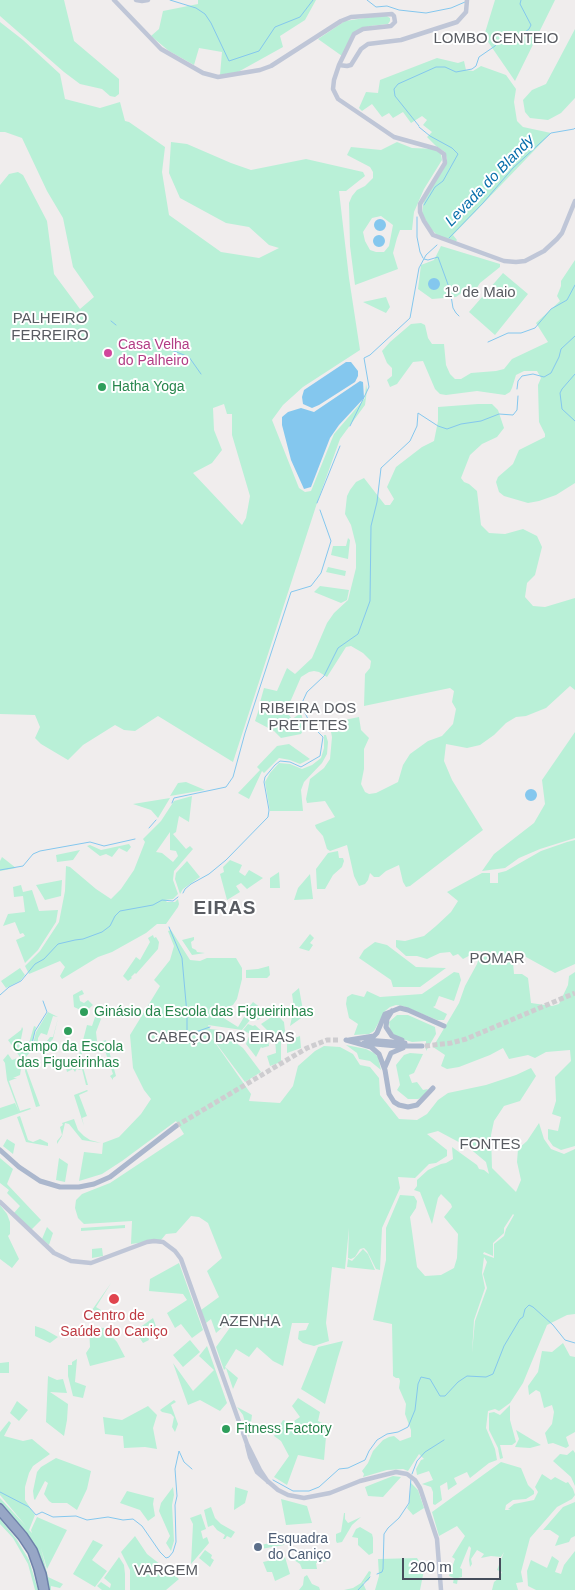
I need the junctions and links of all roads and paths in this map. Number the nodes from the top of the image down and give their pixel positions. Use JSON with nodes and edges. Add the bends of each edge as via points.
{"nodes":[{"id":1,"x":114,"y":0,"type":"edge"},
{"id":2,"x":136,"y":0,"type":"edge"},
{"id":3,"x":148,"y":0,"type":"edge"},
{"id":4,"x":468,"y":0,"type":"edge"},
{"id":5,"x":339,"y":65,"type":"junction"},
{"id":6,"x":575,"y":201,"type":"edge"},
{"id":7,"x":394,"y":1010,"type":"junction"},
{"id":8,"x":444,"y":1026,"type":"dead end"},
{"id":9,"x":339,"y":1040,"type":"tunnel mouth"},
{"id":10,"x":346,"y":1040,"type":"junction"},
{"id":11,"x":423,"y":1046,"type":"junction"},
{"id":12,"x":384,"y":1070,"type":"junction"},
{"id":13,"x":433,"y":1088,"type":"dead end"},
{"id":14,"x":176,"y":1126,"type":"tunnel mouth"},
{"id":15,"x":0,"y":1150,"type":"edge"},
{"id":16,"x":0,"y":1202,"type":"edge"},
{"id":17,"x":0,"y":1508,"type":"edge"},
{"id":18,"x":0,"y":1513,"type":"edge"},
{"id":19,"x":42,"y":1590,"type":"edge"},
{"id":20,"x":46,"y":1590,"type":"edge"},
{"id":21,"x":441,"y":1590,"type":"edge"}],
"edges":[{"from":1,"to":5,"type":"main road","via":[[161,49],[204,73],[218,77],[271,66],[347,18],[385,13],[394,16],[395,22],[391,26],[363,29],[354,34]]},
{"from":2,"to":3,"type":"main road"},
{"from":4,"to":5,"type":"main road","via":[[466,12],[455,23],[401,40],[368,44],[351,65]]},
{"from":5,"to":6,"type":"main road","via":[[332,87],[338,99],[394,137],[444,154],[444,163],[420,204],[427,228],[437,238],[504,260],[525,261],[544,251],[557,239]]},
{"from":7,"to":8,"type":"main road","via":[[408,1010]]},
{"from":7,"to":10,"type":"main road","via":[[386,1014],[374,1036]]},
{"from":7,"to":11,"type":"main road","via":[[386,1022],[389,1033]]},
{"from":9,"to":10,"type":"main road"},
{"from":10,"to":11,"type":"main road"},
{"from":10,"to":12,"type":"main road","via":[[376,1050]]},
{"from":11,"to":12,"type":"main road","via":[[394,1051],[388,1057]]},
{"from":12,"to":13,"type":"main road","via":[[389,1094],[399,1105],[420,1104]]},
{"from":14,"to":15,"type":"main road","via":[[110,1177],[79,1188],[40,1181]]},
{"from":16,"to":21,"type":"main road","via":[[54,1253],[71,1261],[91,1263],[147,1242],[163,1242],[175,1251],[181,1259],[247,1444],[268,1482],[288,1495],[304,1498],[330,1493],[383,1474],[407,1474],[420,1488],[436,1539]]},
{"from":17,"to":20,"type":"highway","via":[[34,1550],[44,1574]]},
{"from":18,"to":19,"type":"highway","via":[[31,1552]]}]}
